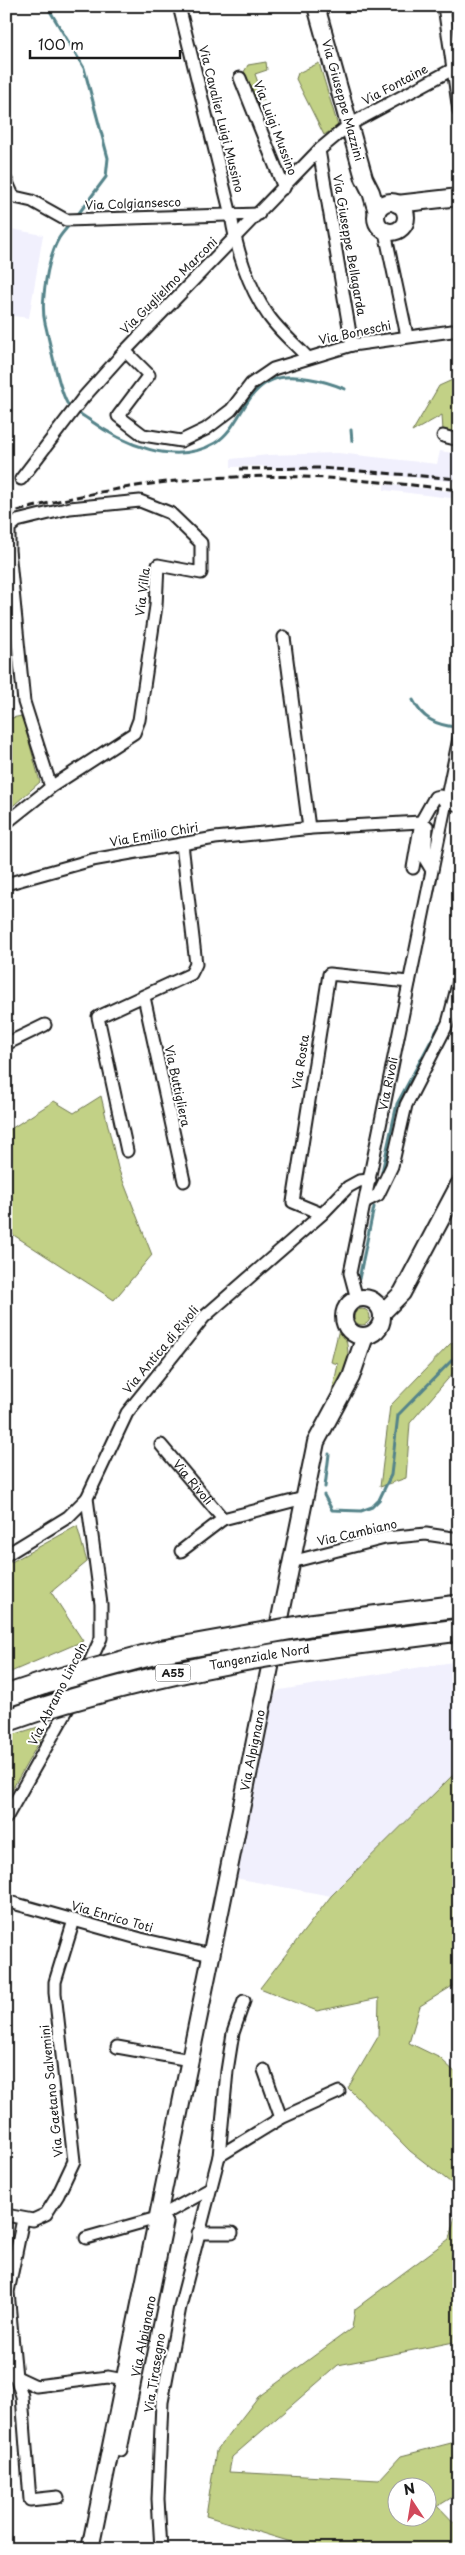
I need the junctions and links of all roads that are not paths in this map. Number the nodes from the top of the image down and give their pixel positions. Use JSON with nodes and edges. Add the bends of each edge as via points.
{"nodes":[{"id":1,"x":179,"y":6,"type":"edge"},
{"id":2,"x":316,"y":6,"type":"edge"},
{"id":3,"x":444,"y":6,"type":"edge"},
{"id":4,"x":453,"y":31,"type":"edge"},
{"id":5,"x":453,"y":69,"type":"junction"},
{"id":6,"x":240,"y":78,"type":"dead end"},
{"id":7,"x":459,"y":111,"type":"edge"},
{"id":8,"x":349,"y":125,"type":"junction"},
{"id":9,"x":319,"y":150,"type":"junction"},
{"id":10,"x":6,"y":180,"type":"edge"},
{"id":11,"x":284,"y":188,"type":"junction"},
{"id":12,"x":10,"y":195,"type":"edge"},
{"id":13,"x":459,"y":196,"type":"edge"},
{"id":14,"x":459,"y":205,"type":"edge"},
{"id":15,"x":387,"y":206,"type":"junction"},
{"id":16,"x":259,"y":214,"type":"junction"},
{"id":17,"x":231,"y":215,"type":"junction"},
{"id":18,"x":406,"y":220,"type":"junction"},
{"id":19,"x":386,"y":232,"type":"junction"},
{"id":20,"x":235,"y":239,"type":"junction"},
{"id":21,"x":459,"y":330,"type":"edge"},
{"id":22,"x":407,"y":336,"type":"junction"},
{"id":23,"x":352,"y":345,"type":"junction"},
{"id":24,"x":125,"y":350,"type":"junction"},
{"id":25,"x":308,"y":357,"type":"junction"},
{"id":26,"x":443,"y":436,"type":"dead end"},
{"id":27,"x":459,"y":440,"type":"edge"},
{"id":28,"x":21,"y":479,"type":"dead end"},
{"id":29,"x":8,"y":550,"type":"edge"},
{"id":30,"x":284,"y":636,"type":"dead end"},
{"id":31,"x":459,"y":738,"type":"edge"},
{"id":32,"x":51,"y":787,"type":"junction"},
{"id":33,"x":445,"y":802,"type":"junction"},
{"id":34,"x":459,"y":805,"type":"edge"},
{"id":35,"x":6,"y":822,"type":"edge"},
{"id":36,"x":421,"y":822,"type":"junction"},
{"id":37,"x":309,"y":828,"type":"junction"},
{"id":38,"x":182,"y":844,"type":"junction"},
{"id":39,"x":413,"y":868,"type":"dead end"},
{"id":40,"x":431,"y":868,"type":"junction"},
{"id":41,"x":6,"y":884,"type":"edge"},
{"id":42,"x":459,"y":980,"type":"edge"},
{"id":43,"x":409,"y":982,"type":"junction"},
{"id":44,"x":144,"y":997,"type":"junction"},
{"id":45,"x":45,"y":1025,"type":"dead end"},
{"id":46,"x":6,"y":1044,"type":"edge"},
{"id":47,"x":127,"y":1151,"type":"dead end"},
{"id":48,"x":370,"y":1180,"type":"junction"},
{"id":49,"x":184,"y":1181,"type":"dead end"},
{"id":50,"x":459,"y":1184,"type":"edge"},
{"id":51,"x":366,"y":1201,"type":"junction"},
{"id":52,"x":322,"y":1214,"type":"junction"},
{"id":53,"x":405,"y":1285,"type":"junction"},
{"id":54,"x":363,"y":1299,"type":"junction"},
{"id":55,"x":382,"y":1313,"type":"junction"},
{"id":56,"x":359,"y":1335,"type":"junction"},
{"id":57,"x":161,"y":1445,"type":"dead end"},
{"id":58,"x":87,"y":1498,"type":"junction"},
{"id":59,"x":304,"y":1498,"type":"junction"},
{"id":60,"x":223,"y":1519,"type":"junction"},
{"id":61,"x":459,"y":1539,"type":"edge"},
{"id":62,"x":181,"y":1551,"type":"dead end"},
{"id":63,"x":6,"y":1555,"type":"edge"},
{"id":64,"x":291,"y":1562,"type":"junction"},
{"id":65,"x":459,"y":1606,"type":"edge"},
{"id":66,"x":459,"y":1630,"type":"edge"},
{"id":67,"x":6,"y":1696,"type":"edge"},
{"id":68,"x":6,"y":1721,"type":"edge"},
{"id":69,"x":6,"y":1818,"type":"edge"},
{"id":70,"x":6,"y":1901,"type":"edge"},
{"id":71,"x":74,"y":1920,"type":"junction"},
{"id":72,"x":211,"y":1955,"type":"junction"},
{"id":73,"x":244,"y":2001,"type":"dead end"},
{"id":74,"x":117,"y":2047,"type":"dead end"},
{"id":75,"x":190,"y":2060,"type":"junction"},
{"id":76,"x":264,"y":2070,"type":"dead end"},
{"id":77,"x":339,"y":2092,"type":"dead end"},
{"id":78,"x":281,"y":2118,"type":"junction"},
{"id":79,"x":219,"y":2156,"type":"junction"},
{"id":80,"x":210,"y":2190,"type":"junction"},
{"id":81,"x":6,"y":2215,"type":"edge"},
{"id":82,"x":157,"y":2218,"type":"junction"},
{"id":83,"x":23,"y":2219,"type":"junction"},
{"id":84,"x":198,"y":2233,"type":"junction"},
{"id":85,"x":232,"y":2233,"type":"dead end"},
{"id":86,"x":86,"y":2238,"type":"dead end"},
{"id":87,"x":11,"y":2375,"type":"edge"},
{"id":88,"x":124,"y":2380,"type":"junction"},
{"id":89,"x":110,"y":2448,"type":"junction"},
{"id":90,"x":58,"y":2497,"type":"dead end"},
{"id":91,"x":90,"y":2549,"type":"edge"},
{"id":92,"x":162,"y":2549,"type":"edge"}],
"edges":[{"from":1,"to":17,"type":"street","name":"Via Cavalier Luigi Mussino"},
{"from":2,"to":8,"type":"street","name":"Via Giuseppe Mazzini"},
{"from":3,"to":4,"type":"street"},
{"from":4,"to":5,"type":"street"},
{"from":5,"to":7,"type":"street"},
{"from":5,"to":8,"type":"street","name":"Via Fontaine"},
{"from":6,"to":11,"type":"street","name":"Via Luigi Mussino"},
{"from":8,"to":9,"type":"street","name":"Via Guglielmo Marconi"},
{"from":8,"to":15,"type":"street","name":"Via Giuseppe Mazzini","via":[[364,178],[371,192]]},
{"from":9,"to":11,"type":"street","name":"Via Guglielmo Marconi"},
{"from":9,"to":23,"type":"street","name":"Via Giuseppe Bellagarda"},
{"from":10,"to":12,"type":"street","name":"Via Colgiansesco"},
{"from":11,"to":16,"type":"street","name":"Via Guglielmo Marconi"},
{"from":12,"to":17,"type":"street","name":"Via Colgiansesco","via":[[32,201],[73,220]]},
{"from":13,"to":15,"type":"street"},
{"from":14,"to":18,"type":"street","via":[[431,210]]},
{"from":15,"to":18,"type":"street","via":[[404,209]]},
{"from":15,"to":19,"type":"street","via":[[378,225]]},
{"from":16,"to":17,"type":"street","name":"Via Colgiansesco"},
{"from":16,"to":20,"type":"street","name":"Via Guglielmo Marconi"},
{"from":17,"to":20,"type":"street","name":"Via Cavalier Luigi Mussino"},
{"from":18,"to":19,"type":"street","via":[[397,231]]},
{"from":19,"to":22,"type":"street"},
{"from":20,"to":24,"type":"street","name":"Via Guglielmo Marconi"},
{"from":20,"to":25,"type":"street","name":"Via Boneschi","via":[[252,288],[268,316]]},
{"from":21,"to":22,"type":"street","name":"Via Boneschi"},
{"from":22,"to":23,"type":"street","name":"Via Boneschi"},
{"from":23,"to":25,"type":"street","name":"Via Boneschi"},
{"from":24,"to":25,"type":"street","name":"Via Boneschi","via":[[150,376],[118,416],[143,435],[181,441],[206,429],[231,410],[251,384],[273,369]]},
{"from":24,"to":28,"type":"street","name":"Via Guglielmo Marconi","via":[[74,409]]},
{"from":26,"to":27,"type":"street"},
{"from":29,"to":32,"type":"street","via":[[24,702]]},
{"from":29,"to":32,"type":"street","name":"Via Villa","via":[[9,528],[17,521],[70,508],[140,501],[170,513],[201,543],[201,573],[158,565],[153,624],[139,720],[134,733]]},
{"from":30,"to":37,"type":"street"},
{"from":31,"to":33,"type":"street","name":"Via Rivoli"},
{"from":32,"to":35,"type":"street"},
{"from":33,"to":34,"type":"street"},
{"from":33,"to":36,"type":"street","via":[[440,796],[435,797]]},
{"from":33,"to":40,"type":"street","name":"Via Rivoli"},
{"from":36,"to":37,"type":"street","name":"Via Emilio Chiri"},
{"from":36,"to":39,"type":"street"},
{"from":36,"to":40,"type":"street","name":"Via Rivoli","via":[[427,826],[426,859]]},
{"from":37,"to":38,"type":"street","name":"Via Emilio Chiri"},
{"from":38,"to":41,"type":"street","name":"Via Emilio Chiri","via":[[92,860]]},
{"from":38,"to":44,"type":"street","via":[[196,964],[191,974]]},
{"from":40,"to":43,"type":"street","name":"Via Rivoli"},
{"from":42,"to":51,"type":"street","via":[[448,1023],[406,1105],[392,1166],[378,1194]]},
{"from":43,"to":48,"type":"street","name":"Via Rivoli"},
{"from":43,"to":52,"type":"street","name":"Via Rosta","via":[[329,974],[293,1202]]},
{"from":44,"to":47,"type":"street","via":[[98,1017]]},
{"from":44,"to":49,"type":"street","name":"Via Buttigliera"},
{"from":45,"to":46,"type":"street"},
{"from":48,"to":51,"type":"street","name":"Via Rivoli"},
{"from":48,"to":52,"type":"street","name":"Via Antica di Rivoli","via":[[348,1187]]},
{"from":50,"to":53,"type":"street"},
{"from":51,"to":54,"type":"street","name":"Via Rivoli","via":[[350,1273]]},
{"from":52,"to":58,"type":"street","name":"Via Antica di Rivoli","via":[[204,1317],[127,1413]]},
{"from":53,"to":54,"type":"street","via":[[388,1297]]},
{"from":53,"to":55,"type":"street","via":[[397,1300]]},
{"from":54,"to":55,"type":"street","name":"Via Rivoli","via":[[379,1307]]},
{"from":54,"to":56,"type":"street","via":[[347,1306],[343,1318],[345,1324]]},
{"from":55,"to":56,"type":"street","via":[[380,1326]]},
{"from":56,"to":59,"type":"street","name":"Via Alpignano","via":[[346,1389],[316,1442]]},
{"from":57,"to":60,"type":"street","name":"Via Rivoli"},
{"from":58,"to":63,"type":"street","via":[[68,1517]]},
{"from":58,"to":69,"type":"street","name":"Via Abramo Lincoln","via":[[102,1604],[103,1625],[97,1650]]},
{"from":59,"to":60,"type":"street"},
{"from":59,"to":64,"type":"street","name":"Via Alpignano"},
{"from":60,"to":62,"type":"street"},
{"from":61,"to":64,"type":"street","name":"Via Cambiano","via":[[426,1534],[385,1538]]},
{"from":64,"to":72,"type":"street","name":"Via Alpignano"},
{"from":65,"to":67,"type":"highway","name":"Tangenziale Nord","number":"A55","bridge":true,"via":[[310,1625],[163,1650]]},
{"from":66,"to":68,"type":"highway","name":"Tangenziale Nord","number":"A55","bridge":true,"via":[[311,1649],[152,1678]]},
{"from":70,"to":71,"type":"street","name":"Via Enrico Toti"},
{"from":71,"to":72,"type":"street","name":"Via Enrico Toti"},
{"from":71,"to":83,"type":"street","name":"Via Gaetano Salvemini","via":[[55,1982],[74,2161],[46,2214],[33,2220]]},
{"from":72,"to":75,"type":"street","name":"Via Alpignano"},
{"from":73,"to":79,"type":"street","name":"Via Tirasegno","via":[[232,2042]]},
{"from":74,"to":75,"type":"street"},
{"from":75,"to":82,"type":"street","name":"Via Alpignano"},
{"from":76,"to":78,"type":"street"},
{"from":77,"to":78,"type":"street"},
{"from":78,"to":79,"type":"street"},
{"from":79,"to":80,"type":"street","name":"Via Tirasegno"},
{"from":80,"to":82,"type":"street"},
{"from":80,"to":84,"type":"street","name":"Via Tirasegno"},
{"from":81,"to":83,"type":"street","name":"Via Gaetano Salvemini"},
{"from":82,"to":86,"type":"street"},
{"from":82,"to":88,"type":"street","name":"Via Alpignano"},
{"from":82,"to":89,"type":"street","name":"Via Alpignano","via":[[167,2223],[125,2431],[121,2450]]},
{"from":83,"to":87,"type":"street","via":[[8,2292]]},
{"from":84,"to":85,"type":"street"},
{"from":84,"to":92,"type":"street","name":"Via Tirasegno","via":[[162,2402],[158,2499]]},
{"from":87,"to":88,"type":"street","via":[[36,2386],[108,2377]]},
{"from":87,"to":90,"type":"street","via":[[22,2396],[30,2500]]},
{"from":88,"to":89,"type":"street","name":"Via Alpignano"},
{"from":89,"to":91,"type":"street","name":"Via Alpignano"}]}
